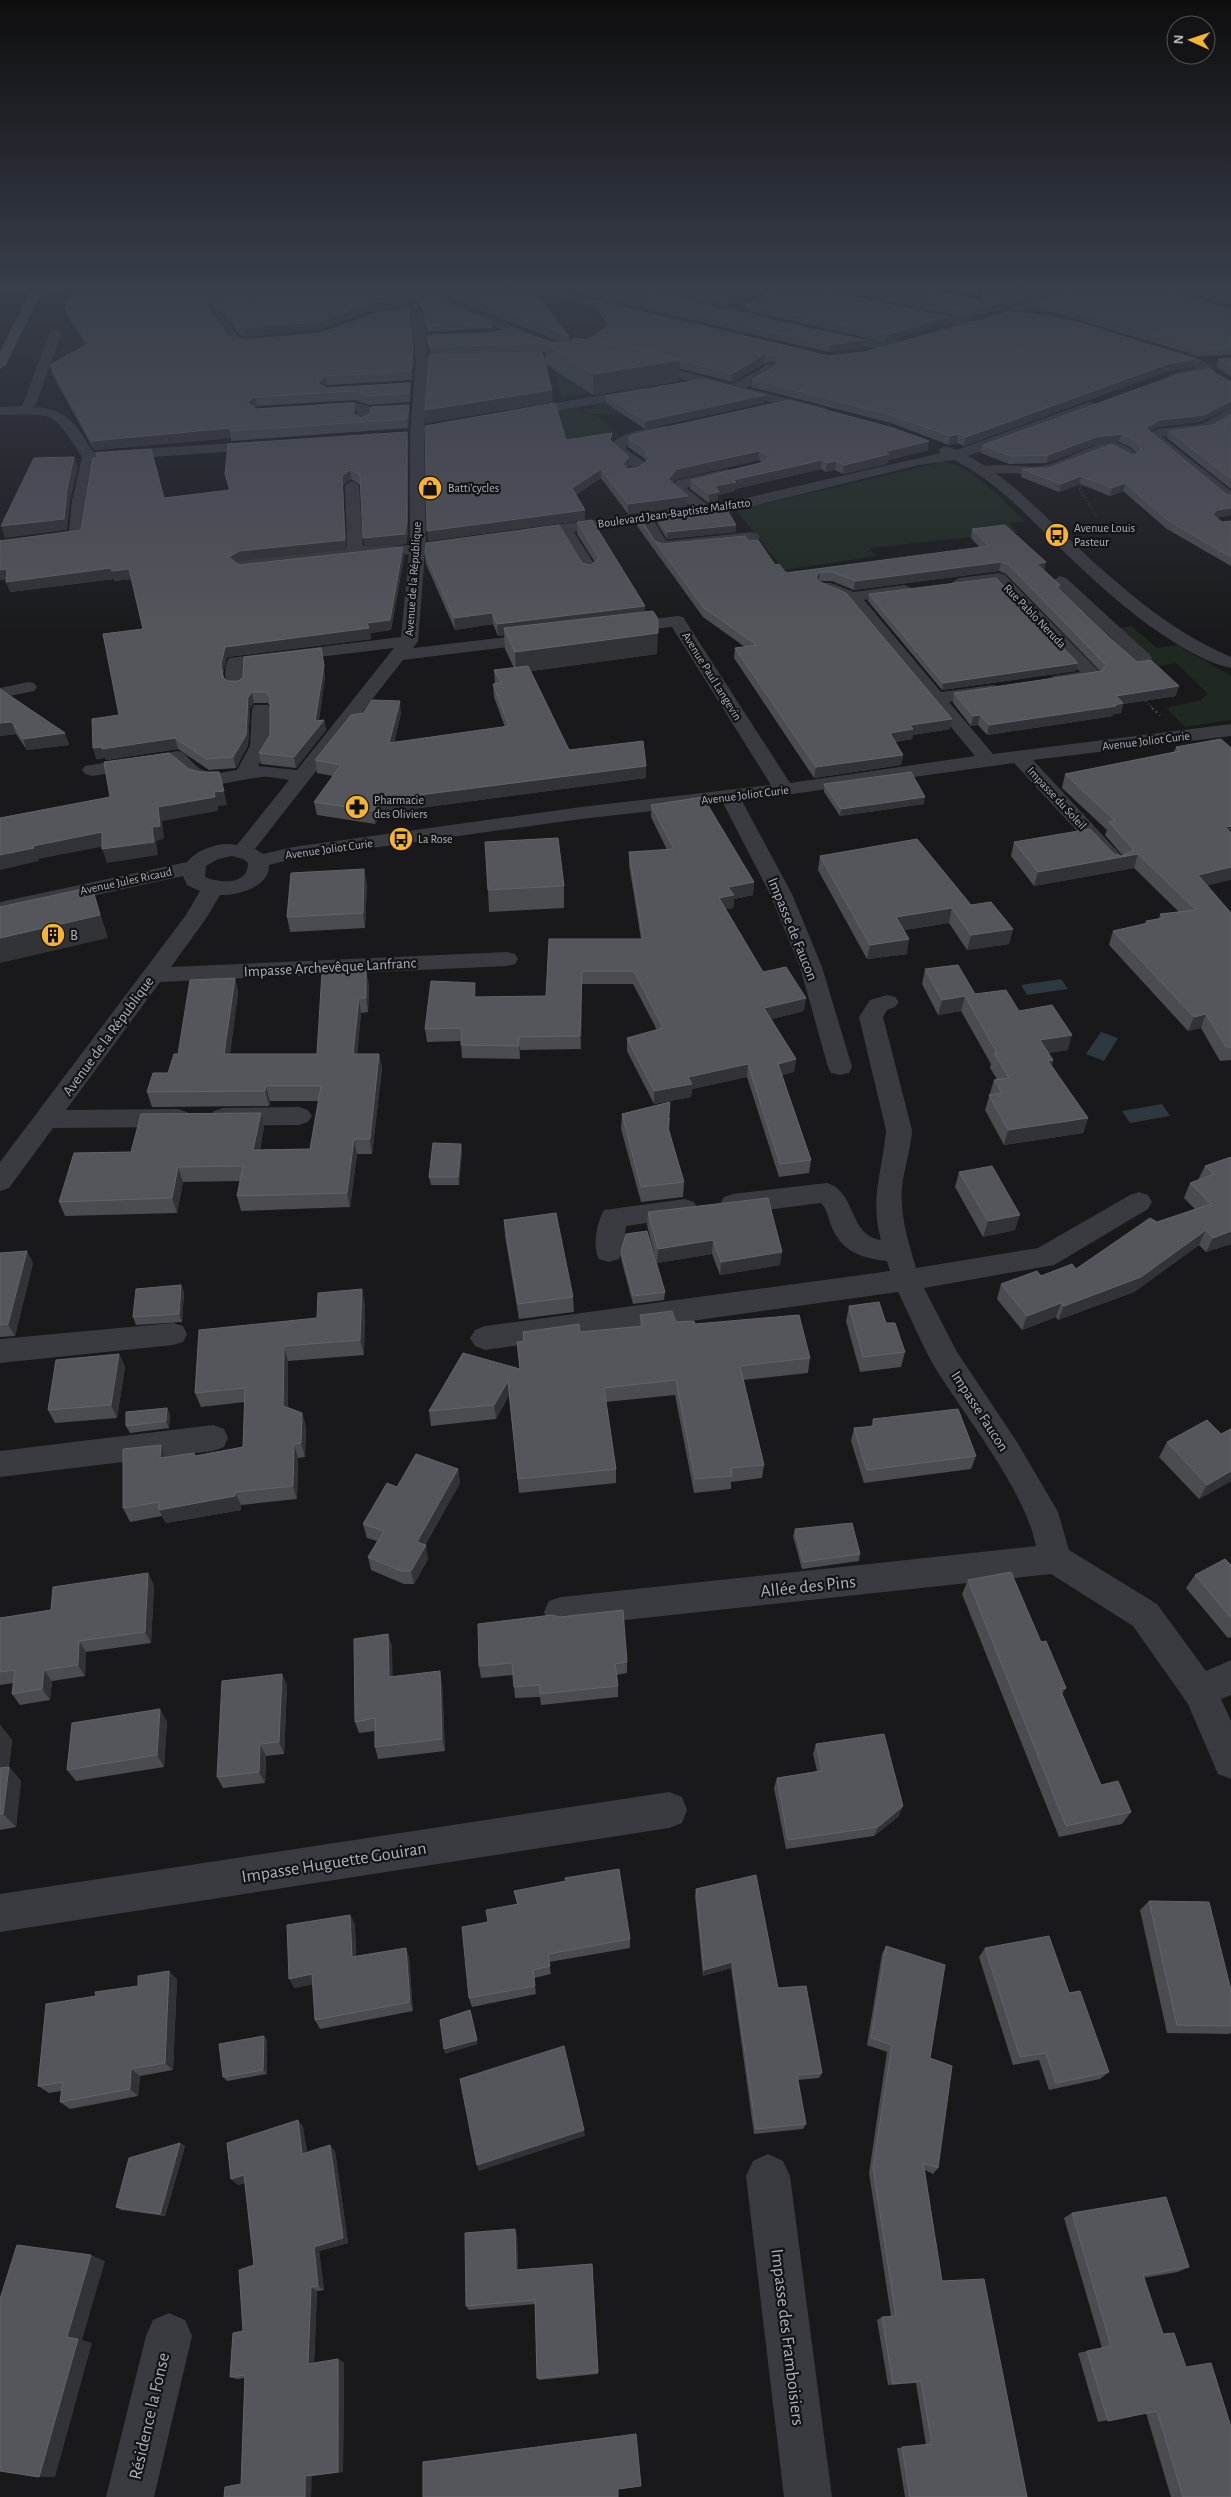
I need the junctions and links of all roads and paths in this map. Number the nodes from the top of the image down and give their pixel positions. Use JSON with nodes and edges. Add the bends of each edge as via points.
{"nodes":[{"id":1,"x":30,"y":404,"type":"edge"},
{"id":2,"x":418,"y":404,"type":"edge"},
{"id":3,"x":575,"y":404,"type":"edge"},
{"id":4,"x":788,"y":404,"type":"edge"},
{"id":5,"x":792,"y":404,"type":"edge"},
{"id":6,"x":1096,"y":404,"type":"edge"},
{"id":7,"x":419,"y":408,"type":"junction"},
{"id":8,"x":306,"y":409,"type":"edge"},
{"id":9,"x":401,"y":409,"type":"edge"},
{"id":10,"x":762,"y":409,"type":"edge"},
{"id":11,"x":0,"y":411,"type":"edge"},
{"id":12,"x":25,"y":411,"type":"junction"},
{"id":13,"x":1231,"y":412,"type":"edge"},
{"id":14,"x":367,"y":414,"type":"edge"},
{"id":15,"x":506,"y":415,"type":"edge"},
{"id":16,"x":836,"y":415,"type":"edge"},
{"id":17,"x":679,"y":427,"type":"edge"},
{"id":18,"x":278,"y":444,"type":"edge"},
{"id":19,"x":936,"y":446,"type":"dead end"},
{"id":20,"x":957,"y":455,"type":"junction"},
{"id":21,"x":89,"y":457,"type":"junction"},
{"id":22,"x":1131,"y":457,"type":"edge"},
{"id":23,"x":740,"y":470,"type":"edge"},
{"id":24,"x":983,"y":472,"type":"junction"},
{"id":25,"x":632,"y":473,"type":"edge"},
{"id":26,"x":1221,"y":473,"type":"edge"},
{"id":27,"x":1202,"y":475,"type":"junction"},
{"id":28,"x":1091,"y":480,"type":"edge"},
{"id":29,"x":352,"y":485,"type":"edge"},
{"id":30,"x":1231,"y":498,"type":"edge"},
{"id":31,"x":704,"y":510,"type":"junction"},
{"id":32,"x":1096,"y":516,"type":"dead end"},
{"id":33,"x":644,"y":518,"type":"junction"},
{"id":34,"x":564,"y":529,"type":"junction"},
{"id":35,"x":505,"y":537,"type":"edge"},
{"id":36,"x":752,"y":537,"type":"joint"},
{"id":37,"x":476,"y":541,"type":"edge"},
{"id":38,"x":0,"y":545,"type":"edge"},
{"id":39,"x":417,"y":547,"type":"junction"},
{"id":40,"x":355,"y":551,"type":"junction"},
{"id":41,"x":590,"y":570,"type":"edge"},
{"id":42,"x":1060,"y":581,"type":"dead end"},
{"id":43,"x":825,"y":586,"type":"joint"},
{"id":44,"x":940,"y":586,"type":"edge"},
{"id":45,"x":920,"y":588,"type":"edge"},
{"id":46,"x":852,"y":597,"type":"junction"},
{"id":47,"x":1142,"y":613,"type":"junction"},
{"id":48,"x":1100,"y":618,"type":"junction"},
{"id":49,"x":608,"y":630,"type":"edge"},
{"id":50,"x":560,"y":635,"type":"edge"},
{"id":51,"x":404,"y":648,"type":"junction"},
{"id":52,"x":1143,"y":658,"type":"dead end"},
{"id":53,"x":1230,"y":660,"type":"edge"},
{"id":54,"x":1093,"y":675,"type":"junction"},
{"id":55,"x":1044,"y":682,"type":"edge"},
{"id":56,"x":235,"y":686,"type":"edge"},
{"id":57,"x":28,"y":687,"type":"dead end"},
{"id":58,"x":1005,"y":688,"type":"edge"},
{"id":59,"x":0,"y":693,"type":"edge"},
{"id":60,"x":936,"y":698,"type":"junction"},
{"id":61,"x":261,"y":709,"type":"dead end"},
{"id":62,"x":1231,"y":730,"type":"edge"},
{"id":63,"x":1182,"y":736,"type":"junction"},
{"id":64,"x":1018,"y":756,"type":"junction"},
{"id":65,"x":988,"y":760,"type":"junction"},
{"id":66,"x":92,"y":770,"type":"dead end"},
{"id":67,"x":244,"y":774,"type":"junction"},
{"id":68,"x":301,"y":776,"type":"junction"},
{"id":69,"x":784,"y":790,"type":"junction"},
{"id":70,"x":730,"y":797,"type":"junction"},
{"id":71,"x":251,"y":856,"type":"junction"},
{"id":72,"x":1117,"y":862,"type":"edge"},
{"id":73,"x":194,"y":866,"type":"junction"},
{"id":74,"x":212,"y":888,"type":"junction"},
{"id":75,"x":0,"y":909,"type":"edge"},
{"id":76,"x":507,"y":959,"type":"dead end"},
{"id":77,"x":154,"y":975,"type":"junction"},
{"id":78,"x":887,"y":1002,"type":"dead end"},
{"id":79,"x":840,"y":1067,"type":"dead end"},
{"id":80,"x":299,"y":1116,"type":"dead end"},
{"id":81,"x":47,"y":1119,"type":"junction"},
{"id":82,"x":0,"y":1181,"type":"edge"},
{"id":83,"x":1139,"y":1202,"type":"dead end"},
{"id":84,"x":609,"y":1252,"type":"dead end"},
{"id":85,"x":898,"y":1252,"type":"junction"},
{"id":86,"x":906,"y":1280,"type":"junction"},
{"id":87,"x":173,"y":1334,"type":"dead end"},
{"id":88,"x":485,"y":1338,"type":"dead end"},
{"id":89,"x":0,"y":1351,"type":"edge"},
{"id":90,"x":213,"y":1438,"type":"dead end"},
{"id":91,"x":0,"y":1464,"type":"edge"},
{"id":92,"x":1055,"y":1559,"type":"junction"},
{"id":93,"x":561,"y":1612,"type":"dead end"},
{"id":94,"x":1231,"y":1677,"type":"edge"},
{"id":95,"x":1200,"y":1692,"type":"junction"},
{"id":96,"x":1231,"y":1761,"type":"edge"},
{"id":97,"x":669,"y":1810,"type":"dead end"},
{"id":98,"x":0,"y":1913,"type":"edge"},
{"id":99,"x":768,"y":2176,"type":"dead end"},
{"id":100,"x":169,"y":2336,"type":"dead end"},
{"id":101,"x":130,"y":2497,"type":"edge"},
{"id":102,"x":808,"y":2497,"type":"edge"}],
"edges":[{"from":1,"to":12,"type":"street"},
{"from":2,"to":7,"type":"street","name":"Avenue de la République"},
{"from":3,"to":15,"type":"street"},
{"from":4,"to":10,"type":"street"},
{"from":5,"to":16,"type":"street"},
{"from":6,"to":20,"type":"street","name":"Boulevard Jean-Baptiste Malfatto"},
{"from":7,"to":9,"type":"street"},
{"from":7,"to":39,"type":"street","name":"Avenue de la République"},
{"from":8,"to":14,"type":"street","via":[[354,406],[364,409]]},
{"from":11,"to":12,"type":"street"},
{"from":12,"to":21,"type":"street","via":[[46,412],[62,418]]},
{"from":13,"to":27,"type":"street","via":[[1205,428],[1153,436]]},
{"from":17,"to":25,"type":"street","via":[[632,437],[619,444],[620,452],[639,464],[640,468]]},
{"from":18,"to":21,"type":"street"},
{"from":19,"to":20,"type":"street"},
{"from":20,"to":24,"type":"street"},
{"from":20,"to":31,"type":"street","name":"Boulevard Jean-Baptiste Malfatto"},
{"from":21,"to":38,"type":"street","via":[[79,501],[76,536]]},
{"from":22,"to":24,"type":"street","via":[[1109,446],[1047,470],[1000,468]]},
{"from":23,"to":31,"type":"street","via":[[676,486]]},
{"from":24,"to":47,"type":"street","via":[[1041,520]]},
{"from":26,"to":27,"type":"street"},
{"from":27,"to":30,"type":"street"},
{"from":28,"to":32,"type":"path","via":[[1079,488]]},
{"from":29,"to":40,"type":"street"},
{"from":31,"to":33,"type":"street","name":"Boulevard Jean-Baptiste Malfatto"},
{"from":33,"to":34,"type":"street","name":"Boulevard Jean-Baptiste Malfatto"},
{"from":33,"to":36,"type":"street","via":[[662,546]]},
{"from":34,"to":35,"type":"street","name":"Boulevard Jean-Baptiste Malfatto"},
{"from":34,"to":41,"type":"street"},
{"from":36,"to":43,"type":"path","via":[[783,572],[814,572]]},
{"from":37,"to":39,"type":"street"},
{"from":39,"to":40,"type":"street"},
{"from":39,"to":40,"type":"street","via":[[242,565]]},
{"from":39,"to":51,"type":"street","name":"Avenue de la République"},
{"from":42,"to":48,"type":"street"},
{"from":43,"to":46,"type":"street"},
{"from":44,"to":54,"type":"street","name":"Rue Pablo Neruda","via":[[999,578]]},
{"from":45,"to":46,"type":"street"},
{"from":46,"to":60,"type":"street"},
{"from":47,"to":48,"type":"street"},
{"from":47,"to":53,"type":"street","via":[[1187,641]]},
{"from":48,"to":52,"type":"street"},
{"from":49,"to":69,"type":"street","name":"Avenue Paul Langevin","via":[[677,621]]},
{"from":50,"to":51,"type":"street"},
{"from":51,"to":56,"type":"street","via":[[235,662]]},
{"from":51,"to":68,"type":"street","name":"Avenue de la République"},
{"from":54,"to":55,"type":"street"},
{"from":54,"to":63,"type":"path","via":[[1122,679]]},
{"from":57,"to":59,"type":"street"},
{"from":58,"to":60,"type":"street"},
{"from":60,"to":65,"type":"street"},
{"from":61,"to":67,"type":"street","via":[[260,746]]},
{"from":62,"to":63,"type":"street","name":"Avenue Joliot Curie"},
{"from":63,"to":64,"type":"street","name":"Avenue Joliot Curie"},
{"from":64,"to":65,"type":"street","name":"Avenue Joliot Curie"},
{"from":64,"to":72,"type":"street","name":"Impasse du Soleil"},
{"from":65,"to":69,"type":"street","name":"Avenue Joliot Curie"},
{"from":66,"to":67,"type":"street","via":[[178,757],[183,766],[201,778],[210,780]]},
{"from":67,"to":68,"type":"street","via":[[264,771]]},
{"from":68,"to":71,"type":"street","name":"Avenue de la République"},
{"from":69,"to":70,"type":"street","name":"Avenue Joliot Curie"},
{"from":70,"to":71,"type":"street","name":"Avenue Joliot Curie"},
{"from":70,"to":79,"type":"street","name":"Impasse de Faucon","via":[[781,894],[811,967]]},
{"from":71,"to":73,"type":"street","name":"Avenue Joliot Curie","via":[[232,850],[209,854]]},
{"from":71,"to":74,"type":"street","name":"Avenue de la République","via":[[261,868],[249,882],[238,887]]},
{"from":73,"to":74,"type":"street","via":[[192,874],[195,880]]},
{"from":73,"to":75,"type":"street","name":"Avenue Jules Ricaud"},
{"from":74,"to":77,"type":"street","name":"Avenue de la République","via":[[204,906]]},
{"from":76,"to":77,"type":"street","name":"Impasse Archevêque Lanfranc"},
{"from":77,"to":81,"type":"street","name":"Avenue de la République"},
{"from":78,"to":85,"type":"street","name":"Impasse Faucon","via":[[878,1005],[871,1017],[900,1130],[889,1187],[889,1221]]},
{"from":80,"to":81,"type":"street"},
{"from":81,"to":82,"type":"street","name":"Avenue de la République"},
{"from":83,"to":86,"type":"street","via":[[1044,1258]]},
{"from":84,"to":85,"type":"street","via":[[614,1217],[826,1194],[835,1200],[848,1232],[857,1243]]},
{"from":85,"to":86,"type":"street","name":"Impasse Faucon"},
{"from":86,"to":88,"type":"street"},
{"from":86,"to":92,"type":"street","name":"Impasse Faucon","via":[[946,1360],[1006,1451],[1047,1522]]},
{"from":87,"to":89,"type":"street"},
{"from":90,"to":91,"type":"street"},
{"from":92,"to":93,"type":"street","name":"Allée des Pins"},
{"from":92,"to":95,"type":"street","via":[[1145,1615]]},
{"from":94,"to":95,"type":"street"},
{"from":95,"to":96,"type":"street"},
{"from":97,"to":98,"type":"street","name":"Impasse Huguette Gouiran"},
{"from":99,"to":102,"type":"street","name":"Impasse des Framboisiers"},
{"from":100,"to":101,"type":"street","name":"Résidence la Fonse"}]}
